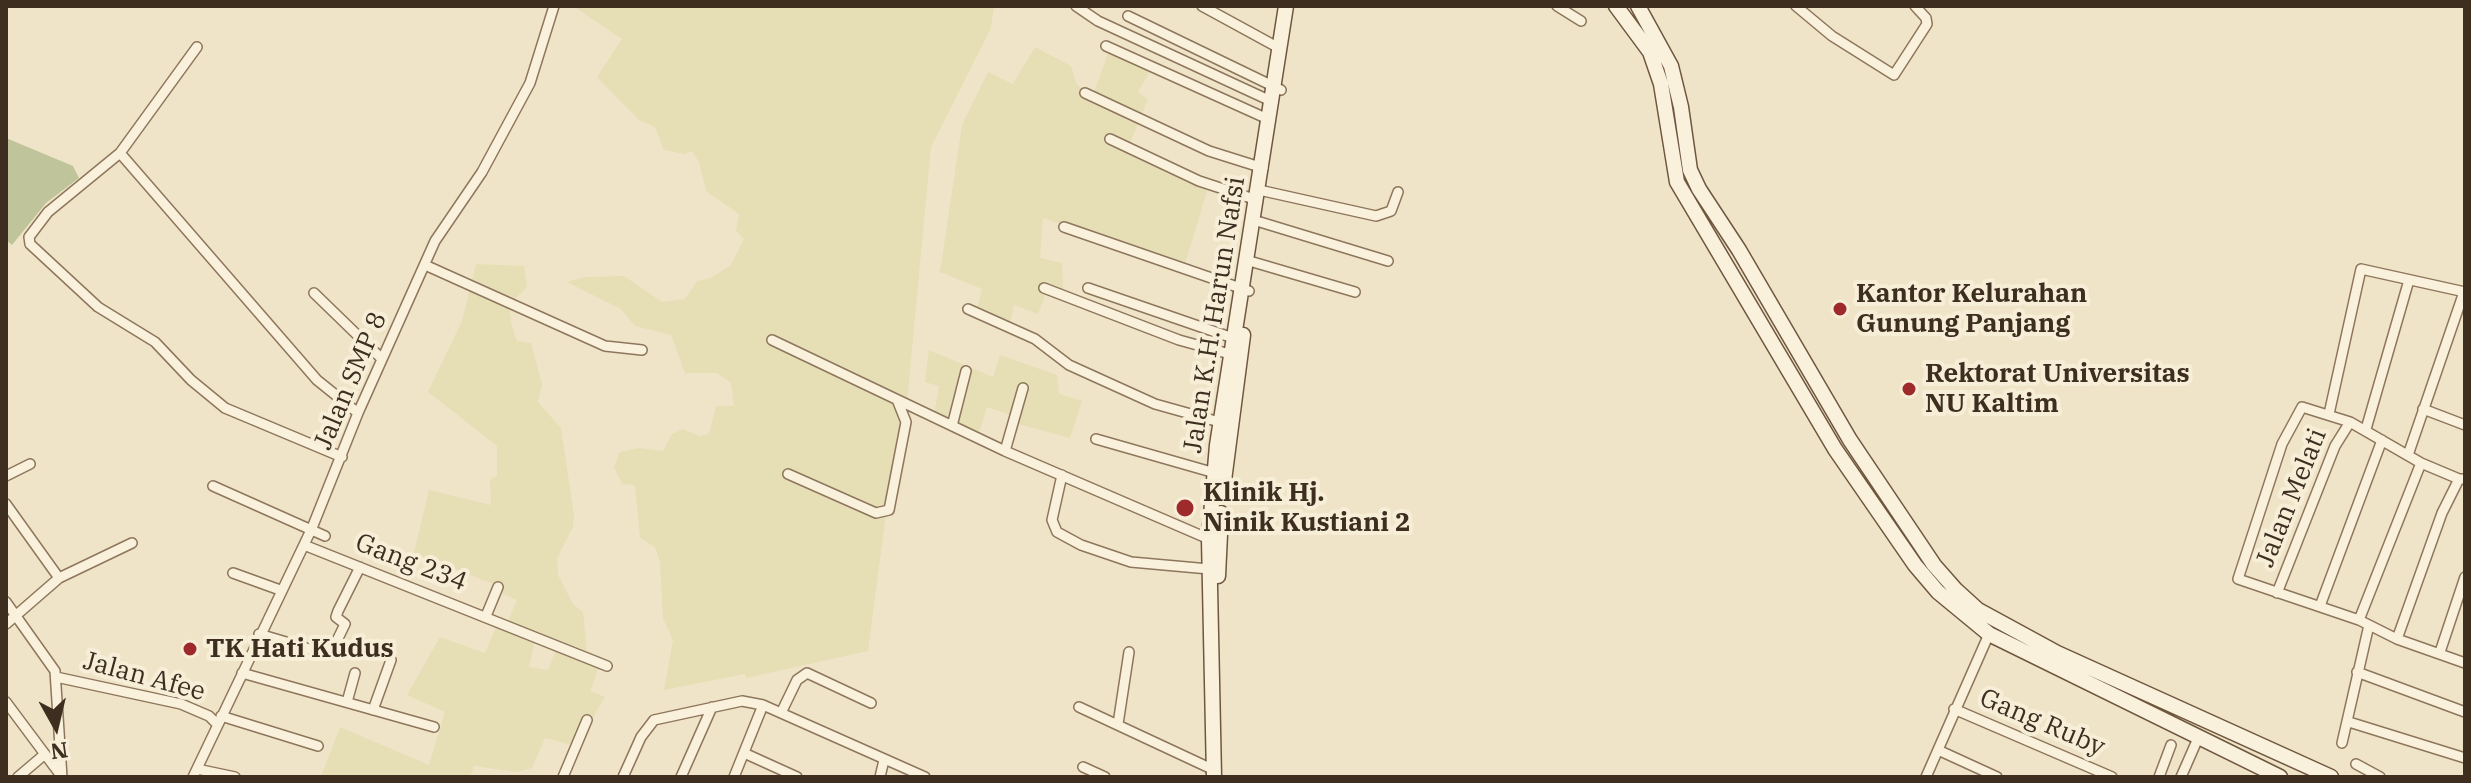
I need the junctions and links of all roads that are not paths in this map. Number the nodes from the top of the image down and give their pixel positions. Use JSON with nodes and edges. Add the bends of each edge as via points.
{"nodes":[{"id":1,"x":554,"y":6,"type":"edge"},
{"id":2,"x":1076,"y":6,"type":"edge"},
{"id":3,"x":1202,"y":6,"type":"edge"},
{"id":4,"x":1286,"y":6,"type":"edge"},
{"id":5,"x":1293,"y":6,"type":"edge"},
{"id":6,"x":1557,"y":6,"type":"edge"},
{"id":7,"x":1616,"y":6,"type":"edge"},
{"id":8,"x":1638,"y":6,"type":"edge"},
{"id":9,"x":1796,"y":6,"type":"edge"},
{"id":10,"x":1915,"y":6,"type":"edge"},
{"id":11,"x":1128,"y":16,"type":"dead end"},
{"id":12,"x":1581,"y":21,"type":"dead end"},
{"id":13,"x":1106,"y":46,"type":"dead end"},
{"id":14,"x":197,"y":47,"type":"dead end"},
{"id":15,"x":1279,"y":48,"type":"junction"},
{"id":16,"x":1085,"y":93,"type":"dead end"},
{"id":17,"x":1276,"y":93,"type":"junction"},
{"id":18,"x":1270,"y":120,"type":"junction"},
{"id":19,"x":1110,"y":139,"type":"dead end"},
{"id":20,"x":120,"y":153,"type":"junction"},
{"id":21,"x":1263,"y":168,"type":"junction"},
{"id":22,"x":1398,"y":192,"type":"dead end"},
{"id":23,"x":1260,"y":194,"type":"junction"},
{"id":24,"x":1260,"y":222,"type":"junction"},
{"id":25,"x":1064,"y":227,"type":"dead end"},
{"id":26,"x":1250,"y":261,"type":"junction"},
{"id":27,"x":1388,"y":261,"type":"dead end"},
{"id":28,"x":425,"y":265,"type":"junction"},
{"id":29,"x":2409,"y":280,"type":"junction"},
{"id":30,"x":1044,"y":288,"type":"dead end"},
{"id":31,"x":1088,"y":288,"type":"dead end"},
{"id":32,"x":1245,"y":290,"type":"junction"},
{"id":33,"x":1355,"y":292,"type":"dead end"},
{"id":34,"x":2465,"y":292,"type":"edge"},
{"id":35,"x":314,"y":293,"type":"dead end"},
{"id":36,"x":968,"y":309,"type":"dead end"},
{"id":37,"x":1233,"y":338,"type":"junction"},
{"id":38,"x":772,"y":340,"type":"dead end"},
{"id":39,"x":642,"y":350,"type":"dead end"},
{"id":40,"x":1235,"y":355,"type":"junction"},
{"id":41,"x":382,"y":359,"type":"junction"},
{"id":42,"x":966,"y":371,"type":"dead end"},
{"id":43,"x":1023,"y":388,"type":"dead end"},
{"id":44,"x":896,"y":399,"type":"junction"},
{"id":45,"x":2423,"y":409,"type":"junction"},
{"id":46,"x":358,"y":413,"type":"junction"},
{"id":47,"x":2329,"y":414,"type":"junction"},
{"id":48,"x":2350,"y":422,"type":"junction"},
{"id":49,"x":1225,"y":424,"type":"junction"},
{"id":50,"x":2465,"y":425,"type":"edge"},
{"id":51,"x":952,"y":426,"type":"junction"},
{"id":52,"x":2366,"y":429,"type":"junction"},
{"id":53,"x":1096,"y":439,"type":"dead end"},
{"id":54,"x":1850,"y":440,"type":"junction"},
{"id":55,"x":2382,"y":440,"type":"junction"},
{"id":56,"x":1835,"y":449,"type":"junction"},
{"id":57,"x":1005,"y":451,"type":"junction"},
{"id":58,"x":2408,"y":455,"type":"junction"},
{"id":59,"x":342,"y":457,"type":"junction"},
{"id":60,"x":2421,"y":463,"type":"junction"},
{"id":61,"x":30,"y":464,"type":"dead end"},
{"id":62,"x":1215,"y":473,"type":"junction"},
{"id":63,"x":788,"y":474,"type":"dead end"},
{"id":64,"x":1062,"y":475,"type":"junction"},
{"id":65,"x":6,"y":476,"type":"edge"},
{"id":66,"x":2462,"y":479,"type":"edge"},
{"id":67,"x":213,"y":486,"type":"dead end"},
{"id":68,"x":6,"y":504,"type":"edge"},
{"id":69,"x":312,"y":528,"type":"junction"},
{"id":70,"x":325,"y":536,"type":"dead end"},
{"id":71,"x":1209,"y":539,"type":"junction"},
{"id":72,"x":132,"y":543,"type":"dead end"},
{"id":73,"x":304,"y":545,"type":"junction"},
{"id":74,"x":360,"y":567,"type":"junction"},
{"id":75,"x":1209,"y":569,"type":"junction"},
{"id":76,"x":233,"y":573,"type":"dead end"},
{"id":77,"x":2465,"y":577,"type":"edge"},
{"id":78,"x":59,"y":578,"type":"junction"},
{"id":79,"x":498,"y":587,"type":"dead end"},
{"id":80,"x":280,"y":590,"type":"junction"},
{"id":81,"x":1213,"y":591,"type":"junction"},
{"id":82,"x":2277,"y":593,"type":"junction"},
{"id":83,"x":6,"y":602,"type":"edge"},
{"id":84,"x":2320,"y":606,"type":"junction"},
{"id":85,"x":15,"y":613,"type":"junction"},
{"id":86,"x":486,"y":616,"type":"junction"},
{"id":87,"x":2364,"y":622,"type":"junction"},
{"id":88,"x":6,"y":624,"type":"edge"},
{"id":89,"x":259,"y":634,"type":"junction"},
{"id":90,"x":1989,"y":634,"type":"junction"},
{"id":91,"x":2397,"y":639,"type":"junction"},
{"id":92,"x":1129,"y":652,"type":"dead end"},
{"id":93,"x":2440,"y":652,"type":"junction"},
{"id":94,"x":391,"y":660,"type":"dead end"},
{"id":95,"x":2465,"y":663,"type":"edge"},
{"id":96,"x":607,"y":666,"type":"dead end"},
{"id":97,"x":2357,"y":672,"type":"junction"},
{"id":98,"x":242,"y":673,"type":"junction"},
{"id":99,"x":355,"y":673,"type":"dead end"},
{"id":100,"x":56,"y":677,"type":"junction"},
{"id":101,"x":6,"y":702,"type":"edge"},
{"id":102,"x":347,"y":702,"type":"junction"},
{"id":103,"x":871,"y":703,"type":"dead end"},
{"id":104,"x":763,"y":705,"type":"junction"},
{"id":105,"x":712,"y":707,"type":"junction"},
{"id":106,"x":1079,"y":707,"type":"dead end"},
{"id":107,"x":1954,"y":709,"type":"junction"},
{"id":108,"x":373,"y":710,"type":"junction"},
{"id":109,"x":2465,"y":712,"type":"edge"},
{"id":110,"x":781,"y":713,"type":"junction"},
{"id":111,"x":219,"y":720,"type":"junction"},
{"id":112,"x":587,"y":720,"type":"dead end"},
{"id":113,"x":2349,"y":722,"type":"junction"},
{"id":114,"x":1118,"y":724,"type":"junction"},
{"id":115,"x":434,"y":727,"type":"dead end"},
{"id":116,"x":2199,"y":736,"type":"junction"},
{"id":117,"x":2342,"y":743,"type":"dead end"},
{"id":118,"x":2171,"y":745,"type":"dead end"},
{"id":119,"x":318,"y":746,"type":"dead end"},
{"id":120,"x":1938,"y":750,"type":"junction"},
{"id":121,"x":744,"y":753,"type":"junction"},
{"id":122,"x":45,"y":754,"type":"junction"},
{"id":123,"x":878,"y":757,"type":"junction"},
{"id":124,"x":2465,"y":758,"type":"edge"},
{"id":125,"x":2356,"y":764,"type":"dead end"},
{"id":126,"x":1083,"y":767,"type":"dead end"},
{"id":127,"x":195,"y":773,"type":"edge"},
{"id":128,"x":60,"y":775,"type":"edge"},
{"id":129,"x":1217,"y":775,"type":"edge"},
{"id":130,"x":18,"y":777,"type":"edge"},
{"id":131,"x":235,"y":777,"type":"edge"},
{"id":132,"x":563,"y":777,"type":"edge"},
{"id":133,"x":623,"y":777,"type":"edge"},
{"id":134,"x":681,"y":777,"type":"edge"},
{"id":135,"x":734,"y":777,"type":"edge"},
{"id":136,"x":797,"y":777,"type":"edge"},
{"id":137,"x":880,"y":777,"type":"edge"},
{"id":138,"x":925,"y":777,"type":"edge"},
{"id":139,"x":1105,"y":777,"type":"edge"},
{"id":140,"x":1926,"y":777,"type":"edge"},
{"id":141,"x":1997,"y":777,"type":"edge"},
{"id":142,"x":2112,"y":777,"type":"edge"},
{"id":143,"x":2159,"y":777,"type":"edge"},
{"id":144,"x":2181,"y":777,"type":"edge"},
{"id":145,"x":2280,"y":777,"type":"edge"},
{"id":146,"x":2331,"y":777,"type":"edge"},
{"id":147,"x":2380,"y":777,"type":"edge"}],
"edges":[{"from":1,"to":28,"type":"street","name":"Jalan SMP 8","via":[[530,83]]},
{"from":2,"to":17,"type":"street","via":[[1098,21]]},
{"from":3,"to":15,"type":"street"},
{"from":4,"to":15,"type":"main road","name":"Jalan K.H. Harun Nafsi"},
{"from":5,"to":17,"type":"main road","name":"Jalan K.H. Harun Nafsi"},
{"from":6,"to":12,"type":"street"},
{"from":7,"to":56,"type":"main road","via":[[1650,52],[1661,84],[1677,182]]},
{"from":8,"to":54,"type":"main road","via":[[1671,66],[1694,180]]},
{"from":9,"to":10,"type":"street","via":[[1894,75],[1927,24]]},
{"from":11,"to":17,"type":"street"},
{"from":13,"to":18,"type":"street"},
{"from":14,"to":20,"type":"street"},
{"from":15,"to":17,"type":"main road","name":"Jalan K.H. Harun Nafsi"},
{"from":16,"to":21,"type":"street","via":[[1209,151]]},
{"from":17,"to":18,"type":"main road","name":"Jalan K.H. Harun Nafsi"},
{"from":17,"to":23,"type":"main road","name":"Jalan K.H. Harun Nafsi"},
{"from":18,"to":21,"type":"main road","name":"Jalan K.H. Harun Nafsi"},
{"from":19,"to":23,"type":"street","via":[[1199,181]]},
{"from":20,"to":46,"type":"street","via":[[317,380]]},
{"from":20,"to":59,"type":"street","via":[[48,212],[29,237],[34,251],[98,307],[155,342],[225,408]]},
{"from":21,"to":23,"type":"main road","name":"Jalan K.H. Harun Nafsi"},
{"from":22,"to":23,"type":"street","via":[[1391,211],[1376,216]]},
{"from":23,"to":24,"type":"main road","name":"Jalan K.H. Harun Nafsi"},
{"from":23,"to":26,"type":"main road","name":"Jalan K.H. Harun Nafsi"},
{"from":24,"to":26,"type":"main road","name":"Jalan K.H. Harun Nafsi"},
{"from":24,"to":27,"type":"street"},
{"from":25,"to":32,"type":"street"},
{"from":26,"to":32,"type":"main road","name":"Jalan K.H. Harun Nafsi"},
{"from":26,"to":33,"type":"street"},
{"from":28,"to":39,"type":"street","via":[[605,346]]},
{"from":28,"to":41,"type":"street","name":"Jalan SMP 8"},
{"from":29,"to":34,"type":"street"},
{"from":29,"to":47,"type":"street","via":[[2365,268],[2359,271]]},
{"from":29,"to":52,"type":"street","name":"Jalan Melati"},
{"from":30,"to":40,"type":"street","via":[[1179,340]]},
{"from":31,"to":37,"type":"street"},
{"from":32,"to":37,"type":"main road","name":"Jalan K.H. Harun Nafsi"},
{"from":32,"to":40,"type":"main road","name":"Jalan K.H. Harun Nafsi"},
{"from":34,"to":45,"type":"street"},
{"from":35,"to":41,"type":"street"},
{"from":36,"to":49,"type":"street","via":[[1035,339],[1069,365],[1155,404]]},
{"from":37,"to":40,"type":"main road","name":"Jalan K.H. Harun Nafsi"},
{"from":38,"to":44,"type":"street"},
{"from":40,"to":49,"type":"main road","name":"Jalan K.H. Harun Nafsi"},
{"from":41,"to":46,"type":"street","name":"Jalan SMP 8"},
{"from":42,"to":51,"type":"street"},
{"from":43,"to":57,"type":"street"},
{"from":44,"to":51,"type":"street"},
{"from":44,"to":63,"type":"street","via":[[906,422],[889,510],[876,513]]},
{"from":45,"to":50,"type":"street"},
{"from":45,"to":58,"type":"street"},
{"from":46,"to":59,"type":"street","name":"Jalan SMP 8"},
{"from":47,"to":48,"type":"street"},
{"from":47,"to":82,"type":"street","via":[[2302,407],[2293,419],[2238,579]]},
{"from":48,"to":52,"type":"street"},
{"from":48,"to":82,"type":"street","name":"Jalan Melati","via":[[2335,446]]},
{"from":49,"to":62,"type":"main road","name":"Jalan K.H. Harun Nafsi"},
{"from":49,"to":81,"type":"main road","name":"Jalan K.H. Harun Nafsi"},
{"from":51,"to":57,"type":"street"},
{"from":52,"to":55,"type":"street"},
{"from":53,"to":62,"type":"street"},
{"from":54,"to":56,"type":"main road"},
{"from":54,"to":146,"type":"main road","via":[[1934,565],[1978,610],[2057,653]]},
{"from":55,"to":58,"type":"street"},
{"from":55,"to":84,"type":"street"},
{"from":56,"to":90,"type":"main road","via":[[1915,565],[1938,592]]},
{"from":57,"to":64,"type":"street"},
{"from":58,"to":60,"type":"street"},
{"from":59,"to":69,"type":"street","name":"Jalan SMP 8"},
{"from":60,"to":66,"type":"street"},
{"from":60,"to":87,"type":"street"},
{"from":61,"to":65,"type":"street"},
{"from":62,"to":71,"type":"main road","name":"Jalan K.H. Harun Nafsi"},
{"from":64,"to":71,"type":"street"},
{"from":64,"to":75,"type":"street","via":[[1052,520],[1057,532],[1131,562]]},
{"from":66,"to":91,"type":"street","via":[[2442,513]]},
{"from":67,"to":69,"type":"street"},
{"from":68,"to":78,"type":"street"},
{"from":69,"to":70,"type":"street"},
{"from":69,"to":73,"type":"street","name":"Jalan SMP 8"},
{"from":71,"to":75,"type":"main road","name":"Jalan K.H. Harun Nafsi"},
{"from":72,"to":78,"type":"street"},
{"from":73,"to":74,"type":"street","name":"Gang 234"},
{"from":73,"to":80,"type":"street","name":"Jalan SMP 8"},
{"from":74,"to":86,"type":"street","name":"Gang 234"},
{"from":74,"to":89,"type":"street","via":[[336,617],[345,627],[328,656]]},
{"from":75,"to":81,"type":"main road","name":"Jalan K.H. Harun Nafsi"},
{"from":76,"to":80,"type":"street"},
{"from":77,"to":93,"type":"street"},
{"from":78,"to":85,"type":"street"},
{"from":79,"to":86,"type":"street"},
{"from":80,"to":89,"type":"street","name":"Jalan SMP 8"},
{"from":81,"to":129,"type":"main road","name":"Jalan K.H. Harun Nafsi"},
{"from":82,"to":84,"type":"street"},
{"from":83,"to":85,"type":"street"},
{"from":84,"to":87,"type":"street"},
{"from":85,"to":88,"type":"street"},
{"from":85,"to":100,"type":"street"},
{"from":86,"to":96,"type":"street","name":"Gang 234"},
{"from":87,"to":91,"type":"street"},
{"from":87,"to":97,"type":"street"},
{"from":89,"to":98,"type":"street","name":"Jalan SMP 8"},
{"from":90,"to":107,"type":"street"},
{"from":90,"to":116,"type":"main road"},
{"from":91,"to":93,"type":"street"},
{"from":92,"to":114,"type":"street"},
{"from":93,"to":95,"type":"street"},
{"from":94,"to":108,"type":"street"},
{"from":97,"to":109,"type":"street"},
{"from":97,"to":113,"type":"street"},
{"from":98,"to":102,"type":"street"},
{"from":98,"to":111,"type":"street","name":"Jalan SMP 8"},
{"from":99,"to":102,"type":"street"},
{"from":100,"to":111,"type":"street","name":"Jalan Afee","via":[[181,704]]},
{"from":100,"to":128,"type":"street"},
{"from":101,"to":122,"type":"street"},
{"from":102,"to":108,"type":"street"},
{"from":103,"to":110,"type":"street","via":[[807,673],[797,680]]},
{"from":104,"to":105,"type":"street","via":[[742,701]]},
{"from":104,"to":110,"type":"street"},
{"from":104,"to":121,"type":"street"},
{"from":105,"to":133,"type":"street","via":[[650,723]]},
{"from":105,"to":134,"type":"street"},
{"from":106,"to":114,"type":"street"},
{"from":107,"to":120,"type":"street"},
{"from":107,"to":142,"type":"street","name":"Gang Ruby"},
{"from":108,"to":115,"type":"street"},
{"from":110,"to":123,"type":"street"},
{"from":111,"to":119,"type":"street","name":"Jalan Afee"},
{"from":111,"to":127,"type":"street","name":"Jalan SMP 8"},
{"from":112,"to":132,"type":"street"},
{"from":113,"to":117,"type":"street"},
{"from":113,"to":124,"type":"street"},
{"from":114,"to":129,"type":"street"},
{"from":116,"to":144,"type":"street"},
{"from":116,"to":145,"type":"main road"},
{"from":118,"to":143,"type":"street"},
{"from":120,"to":140,"type":"street"},
{"from":120,"to":141,"type":"street"},
{"from":121,"to":135,"type":"street"},
{"from":121,"to":136,"type":"street"},
{"from":122,"to":128,"type":"street"},
{"from":122,"to":130,"type":"street"},
{"from":123,"to":137,"type":"street"},
{"from":123,"to":138,"type":"street"},
{"from":125,"to":147,"type":"street"},
{"from":126,"to":139,"type":"street"},
{"from":127,"to":131,"type":"street"}]}
